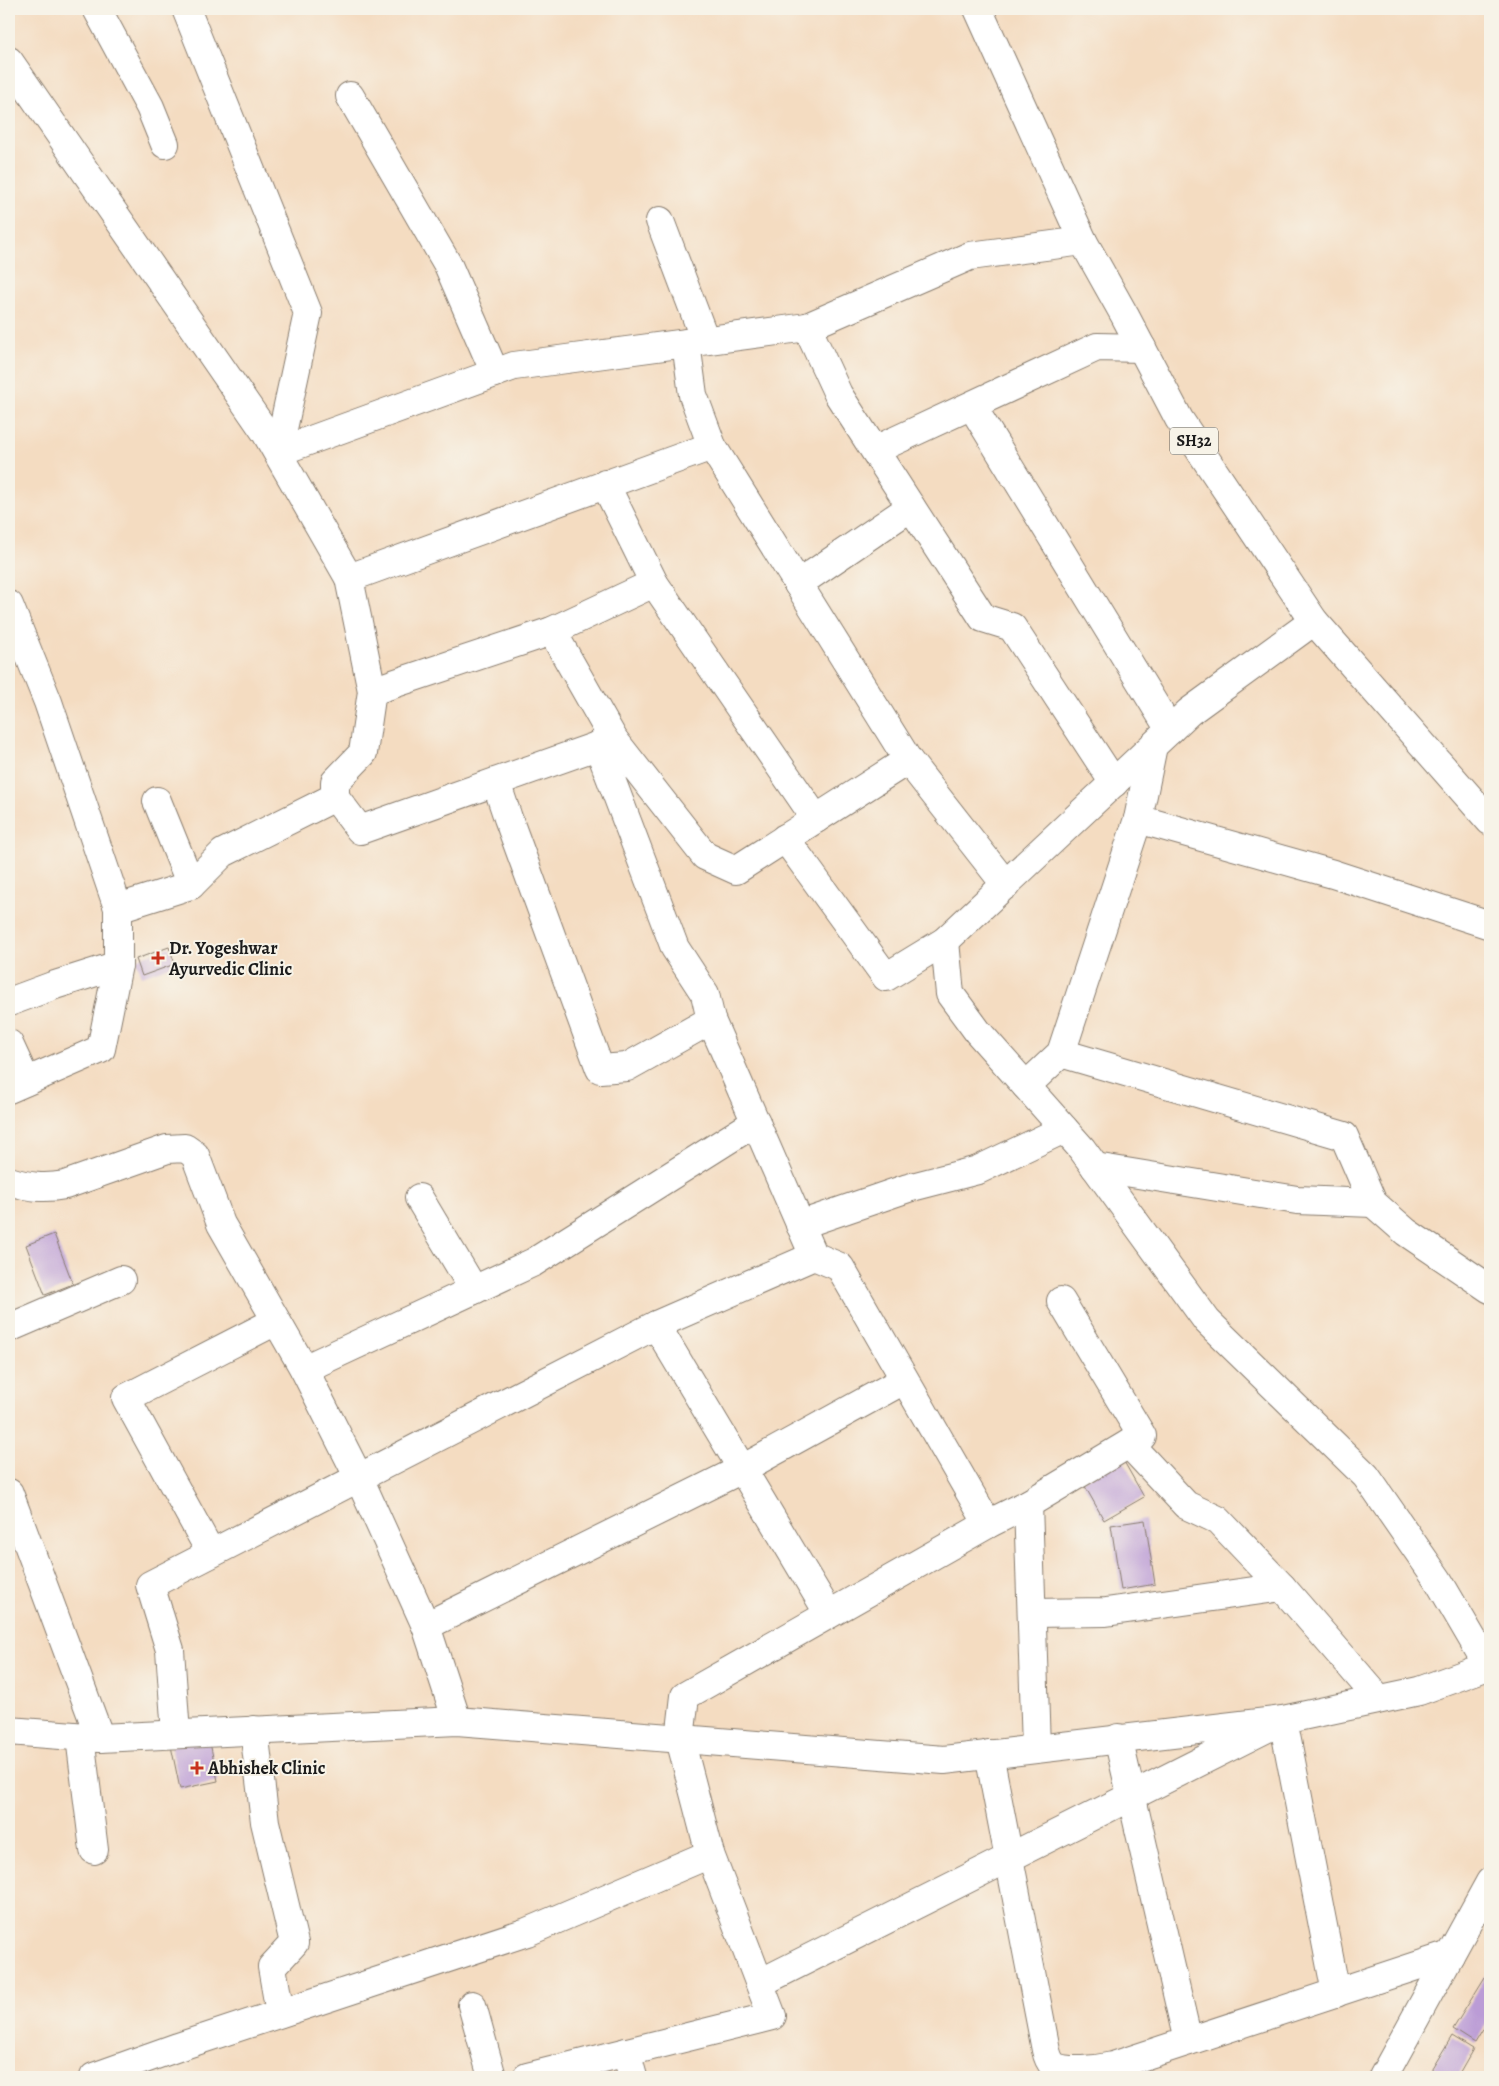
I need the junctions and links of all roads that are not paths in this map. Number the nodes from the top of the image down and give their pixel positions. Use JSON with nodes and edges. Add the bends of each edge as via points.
{"nodes":[{"id":1,"x":97,"y":9,"type":"edge"},
{"id":2,"x":186,"y":9,"type":"edge"},
{"id":3,"x":978,"y":9,"type":"edge"},
{"id":4,"x":9,"y":63,"type":"edge"},
{"id":5,"x":350,"y":96,"type":"dead end"},
{"id":6,"x":165,"y":144,"type":"dead end"},
{"id":7,"x":660,"y":221,"type":"dead end"},
{"id":8,"x":1082,"y":241,"type":"junction"},
{"id":9,"x":807,"y":327,"type":"junction"},
{"id":10,"x":696,"y":342,"type":"junction"},
{"id":11,"x":1142,"y":348,"type":"junction"},
{"id":12,"x":495,"y":373,"type":"junction"},
{"id":13,"x":972,"y":406,"type":"junction"},
{"id":14,"x":712,"y":446,"type":"junction"},
{"id":15,"x":875,"y":450,"type":"junction"},
{"id":16,"x":278,"y":452,"type":"junction"},
{"id":17,"x":605,"y":484,"type":"junction"},
{"id":18,"x":911,"y":507,"type":"junction"},
{"id":19,"x":349,"y":578,"type":"junction"},
{"id":20,"x":654,"y":583,"type":"junction"},
{"id":21,"x":798,"y":584,"type":"junction"},
{"id":22,"x":9,"y":605,"type":"edge"},
{"id":23,"x":1314,"y":621,"type":"junction"},
{"id":24,"x":552,"y":631,"type":"junction"},
{"id":25,"x":372,"y":691,"type":"junction"},
{"id":26,"x":1161,"y":738,"type":"junction"},
{"id":27,"x":606,"y":743,"type":"junction"},
{"id":28,"x":908,"y":760,"type":"junction"},
{"id":29,"x":496,"y":782,"type":"junction"},
{"id":30,"x":1114,"y":784,"type":"junction"},
{"id":31,"x":335,"y":797,"type":"junction"},
{"id":32,"x":157,"y":801,"type":"dead end"},
{"id":33,"x":816,"y":819,"type":"junction"},
{"id":34,"x":1138,"y":819,"type":"junction"},
{"id":35,"x":1490,"y":821,"type":"edge"},
{"id":36,"x":785,"y":838,"type":"junction"},
{"id":37,"x":191,"y":885,"type":"junction"},
{"id":38,"x":1006,"y":885,"type":"junction"},
{"id":39,"x":118,"y":908,"type":"junction"},
{"id":40,"x":1490,"y":925,"type":"edge"},
{"id":41,"x":945,"y":941,"type":"junction"},
{"id":42,"x":118,"y":965,"type":"junction"},
{"id":43,"x":9,"y":1002,"type":"edge"},
{"id":44,"x":711,"y":1020,"type":"junction"},
{"id":45,"x":9,"y":1044,"type":"edge"},
{"id":46,"x":1061,"y":1053,"type":"junction"},
{"id":47,"x":18,"y":1085,"type":"edge"},
{"id":48,"x":1026,"y":1086,"type":"junction"},
{"id":49,"x":756,"y":1122,"type":"junction"},
{"id":50,"x":1064,"y":1129,"type":"junction"},
{"id":51,"x":1095,"y":1167,"type":"junction"},
{"id":52,"x":9,"y":1181,"type":"edge"},
{"id":53,"x":419,"y":1198,"type":"dead end"},
{"id":54,"x":1372,"y":1203,"type":"junction"},
{"id":55,"x":800,"y":1225,"type":"junction"},
{"id":56,"x":814,"y":1256,"type":"junction"},
{"id":57,"x":121,"y":1280,"type":"dead end"},
{"id":58,"x":1490,"y":1288,"type":"edge"},
{"id":59,"x":474,"y":1290,"type":"junction"},
{"id":60,"x":1061,"y":1301,"type":"dead end"},
{"id":61,"x":276,"y":1321,"type":"junction"},
{"id":62,"x":656,"y":1325,"type":"junction"},
{"id":63,"x":9,"y":1328,"type":"edge"},
{"id":64,"x":304,"y":1369,"type":"junction"},
{"id":65,"x":904,"y":1380,"type":"junction"},
{"id":66,"x":1129,"y":1444,"type":"junction"},
{"id":67,"x":742,"y":1469,"type":"junction"},
{"id":68,"x":359,"y":1478,"type":"junction"},
{"id":69,"x":9,"y":1493,"type":"edge"},
{"id":70,"x":1028,"y":1504,"type":"junction"},
{"id":71,"x":988,"y":1524,"type":"junction"},
{"id":72,"x":211,"y":1553,"type":"junction"},
{"id":73,"x":1282,"y":1588,"type":"junction"},
{"id":74,"x":1032,"y":1613,"type":"junction"},
{"id":75,"x":829,"y":1614,"type":"junction"},
{"id":76,"x":426,"y":1626,"type":"junction"},
{"id":77,"x":1489,"y":1667,"type":"edge"},
{"id":78,"x":1379,"y":1699,"type":"junction"},
{"id":79,"x":1283,"y":1720,"type":"junction"},
{"id":80,"x":457,"y":1721,"type":"junction"},
{"id":81,"x":254,"y":1730,"type":"junction"},
{"id":82,"x":9,"y":1731,"type":"edge"},
{"id":83,"x":176,"y":1734,"type":"junction"},
{"id":84,"x":90,"y":1738,"type":"junction"},
{"id":85,"x":1118,"y":1738,"type":"junction"},
{"id":86,"x":680,"y":1739,"type":"junction"},
{"id":87,"x":1036,"y":1748,"type":"junction"},
{"id":88,"x":989,"y":1754,"type":"junction"},
{"id":89,"x":1132,"y":1796,"type":"junction"},
{"id":90,"x":94,"y":1850,"type":"dead end"},
{"id":91,"x":710,"y":1854,"type":"junction"},
{"id":92,"x":1008,"y":1858,"type":"junction"},
{"id":93,"x":1490,"y":1882,"type":"edge"},
{"id":94,"x":1450,"y":1956,"type":"junction"},
{"id":95,"x":760,"y":1983,"type":"junction"},
{"id":96,"x":1336,"y":1993,"type":"junction"},
{"id":97,"x":472,"y":2005,"type":"dead end"},
{"id":98,"x":280,"y":2013,"type":"junction"},
{"id":99,"x":1188,"y":2041,"type":"junction"},
{"id":100,"x":630,"y":2065,"type":"edge"},
{"id":101,"x":1115,"y":2071,"type":"edge"},
{"id":102,"x":94,"y":2077,"type":"edge"},
{"id":103,"x":492,"y":2077,"type":"edge"},
{"id":104,"x":527,"y":2077,"type":"edge"},
{"id":105,"x":1383,"y":2077,"type":"edge"}],
"edges":[{"from":1,"to":6,"type":"street","via":[[150,107]]},
{"from":2,"to":16,"type":"street","via":[[308,313]]},
{"from":3,"to":8,"type":"street","number":"SH32"},
{"from":4,"to":16,"type":"street"},
{"from":5,"to":12,"type":"street","via":[[448,265]]},
{"from":7,"to":10,"type":"street"},
{"from":8,"to":9,"type":"street","via":[[970,256]]},
{"from":8,"to":11,"type":"street","number":"SH32"},
{"from":9,"to":10,"type":"street"},
{"from":9,"to":15,"type":"street","via":[[838,394]]},
{"from":10,"to":12,"type":"street","via":[[514,366]]},
{"from":10,"to":14,"type":"street","via":[[694,395]]},
{"from":11,"to":13,"type":"street","via":[[1097,348]]},
{"from":11,"to":23,"type":"street","number":"SH32","via":[[1179,419]]},
{"from":12,"to":16,"type":"street"},
{"from":13,"to":15,"type":"street"},
{"from":13,"to":26,"type":"street"},
{"from":14,"to":17,"type":"street"},
{"from":14,"to":21,"type":"street"},
{"from":15,"to":18,"type":"street"},
{"from":16,"to":19,"type":"street"},
{"from":17,"to":19,"type":"street"},
{"from":17,"to":20,"type":"street"},
{"from":18,"to":21,"type":"street"},
{"from":18,"to":30,"type":"street","via":[[983,618],[1012,627]]},
{"from":19,"to":25,"type":"street"},
{"from":20,"to":24,"type":"street"},
{"from":20,"to":33,"type":"street"},
{"from":21,"to":28,"type":"street"},
{"from":22,"to":39,"type":"street","via":[[48,702]]},
{"from":23,"to":26,"type":"street","via":[[1189,712]]},
{"from":23,"to":35,"type":"street","number":"SH32"},
{"from":24,"to":25,"type":"street"},
{"from":24,"to":27,"type":"street"},
{"from":25,"to":31,"type":"street","via":[[363,753],[335,782]]},
{"from":26,"to":30,"type":"street"},
{"from":26,"to":34,"type":"street"},
{"from":27,"to":29,"type":"street"},
{"from":27,"to":36,"type":"street","via":[[705,856],[736,870]]},
{"from":27,"to":44,"type":"street","via":[[676,948],[705,994]]},
{"from":28,"to":33,"type":"street"},
{"from":28,"to":38,"type":"street"},
{"from":29,"to":31,"type":"street","via":[[360,830]]},
{"from":29,"to":44,"type":"street","via":[[600,1068],[627,1067]]},
{"from":30,"to":38,"type":"street"},
{"from":31,"to":37,"type":"street","via":[[223,853]]},
{"from":32,"to":37,"type":"street"},
{"from":33,"to":36,"type":"street"},
{"from":34,"to":40,"type":"street","via":[[1333,874]]},
{"from":34,"to":46,"type":"street"},
{"from":36,"to":41,"type":"street","via":[[886,977]]},
{"from":37,"to":39,"type":"street"},
{"from":38,"to":41,"type":"street"},
{"from":39,"to":42,"type":"street"},
{"from":41,"to":48,"type":"street","via":[[950,994],[978,1032]]},
{"from":42,"to":43,"type":"street"},
{"from":42,"to":47,"type":"street","via":[[101,1049]]},
{"from":44,"to":49,"type":"street"},
{"from":45,"to":47,"type":"street"},
{"from":46,"to":48,"type":"street"},
{"from":46,"to":54,"type":"street","via":[[1344,1136]]},
{"from":48,"to":50,"type":"street"},
{"from":49,"to":55,"type":"street"},
{"from":49,"to":59,"type":"street","via":[[534,1262]]},
{"from":50,"to":51,"type":"street"},
{"from":50,"to":55,"type":"street","via":[[978,1170],[908,1188]]},
{"from":51,"to":54,"type":"street","via":[[1297,1200]]},
{"from":51,"to":77,"type":"street","via":[[1206,1320],[1366,1476],[1438,1580]]},
{"from":52,"to":61,"type":"street","via":[[28,1187],[50,1188],[167,1149],[191,1150],[199,1163],[220,1224]]},
{"from":53,"to":59,"type":"street"},
{"from":54,"to":58,"type":"street","via":[[1406,1232]]},
{"from":55,"to":56,"type":"street"},
{"from":56,"to":62,"type":"street"},
{"from":56,"to":65,"type":"street","via":[[840,1267]]},
{"from":57,"to":63,"type":"street"},
{"from":59,"to":64,"type":"street"},
{"from":60,"to":66,"type":"street","via":[[1142,1436]]},
{"from":61,"to":64,"type":"street"},
{"from":61,"to":72,"type":"street","via":[[126,1398]]},
{"from":62,"to":67,"type":"street"},
{"from":62,"to":68,"type":"street"},
{"from":64,"to":68,"type":"street"},
{"from":65,"to":67,"type":"street"},
{"from":65,"to":71,"type":"street"},
{"from":66,"to":70,"type":"street"},
{"from":66,"to":73,"type":"street","via":[[1186,1506],[1218,1520]]},
{"from":67,"to":75,"type":"street"},
{"from":67,"to":76,"type":"street"},
{"from":68,"to":72,"type":"street"},
{"from":68,"to":76,"type":"street"},
{"from":69,"to":84,"type":"street"},
{"from":70,"to":71,"type":"street"},
{"from":70,"to":74,"type":"street"},
{"from":71,"to":75,"type":"street"},
{"from":72,"to":83,"type":"street","via":[[150,1584],[170,1650]]},
{"from":73,"to":74,"type":"street","via":[[1106,1612]]},
{"from":73,"to":78,"type":"street"},
{"from":74,"to":87,"type":"street"},
{"from":75,"to":86,"type":"street","via":[[685,1696]]},
{"from":76,"to":80,"type":"street"},
{"from":77,"to":78,"type":"street","via":[[1419,1691]]},
{"from":78,"to":79,"type":"street"},
{"from":79,"to":85,"type":"street"},
{"from":79,"to":89,"type":"street"},
{"from":79,"to":96,"type":"street"},
{"from":80,"to":81,"type":"street"},
{"from":80,"to":86,"type":"street"},
{"from":81,"to":83,"type":"street"},
{"from":81,"to":98,"type":"street","via":[[265,1822],[294,1943],[272,1966]]},
{"from":82,"to":84,"type":"street"},
{"from":83,"to":84,"type":"street"},
{"from":84,"to":90,"type":"street"},
{"from":85,"to":87,"type":"street"},
{"from":85,"to":89,"type":"street"},
{"from":86,"to":88,"type":"street","via":[[944,1760]]},
{"from":86,"to":91,"type":"street"},
{"from":87,"to":88,"type":"street"},
{"from":88,"to":92,"type":"street"},
{"from":89,"to":92,"type":"street"},
{"from":89,"to":99,"type":"street"},
{"from":91,"to":95,"type":"street"},
{"from":91,"to":98,"type":"street","via":[[526,1932]]},
{"from":92,"to":95,"type":"street"},
{"from":92,"to":101,"type":"street","via":[[1048,2058],[1053,2065],[1065,2070]]},
{"from":93,"to":94,"type":"street"},
{"from":94,"to":96,"type":"street"},
{"from":94,"to":105,"type":"street"},
{"from":95,"to":100,"type":"street","via":[[772,2016]]},
{"from":96,"to":99,"type":"street"},
{"from":97,"to":103,"type":"street"},
{"from":98,"to":102,"type":"street"},
{"from":99,"to":101,"type":"street"},
{"from":100,"to":104,"type":"street"}]}
